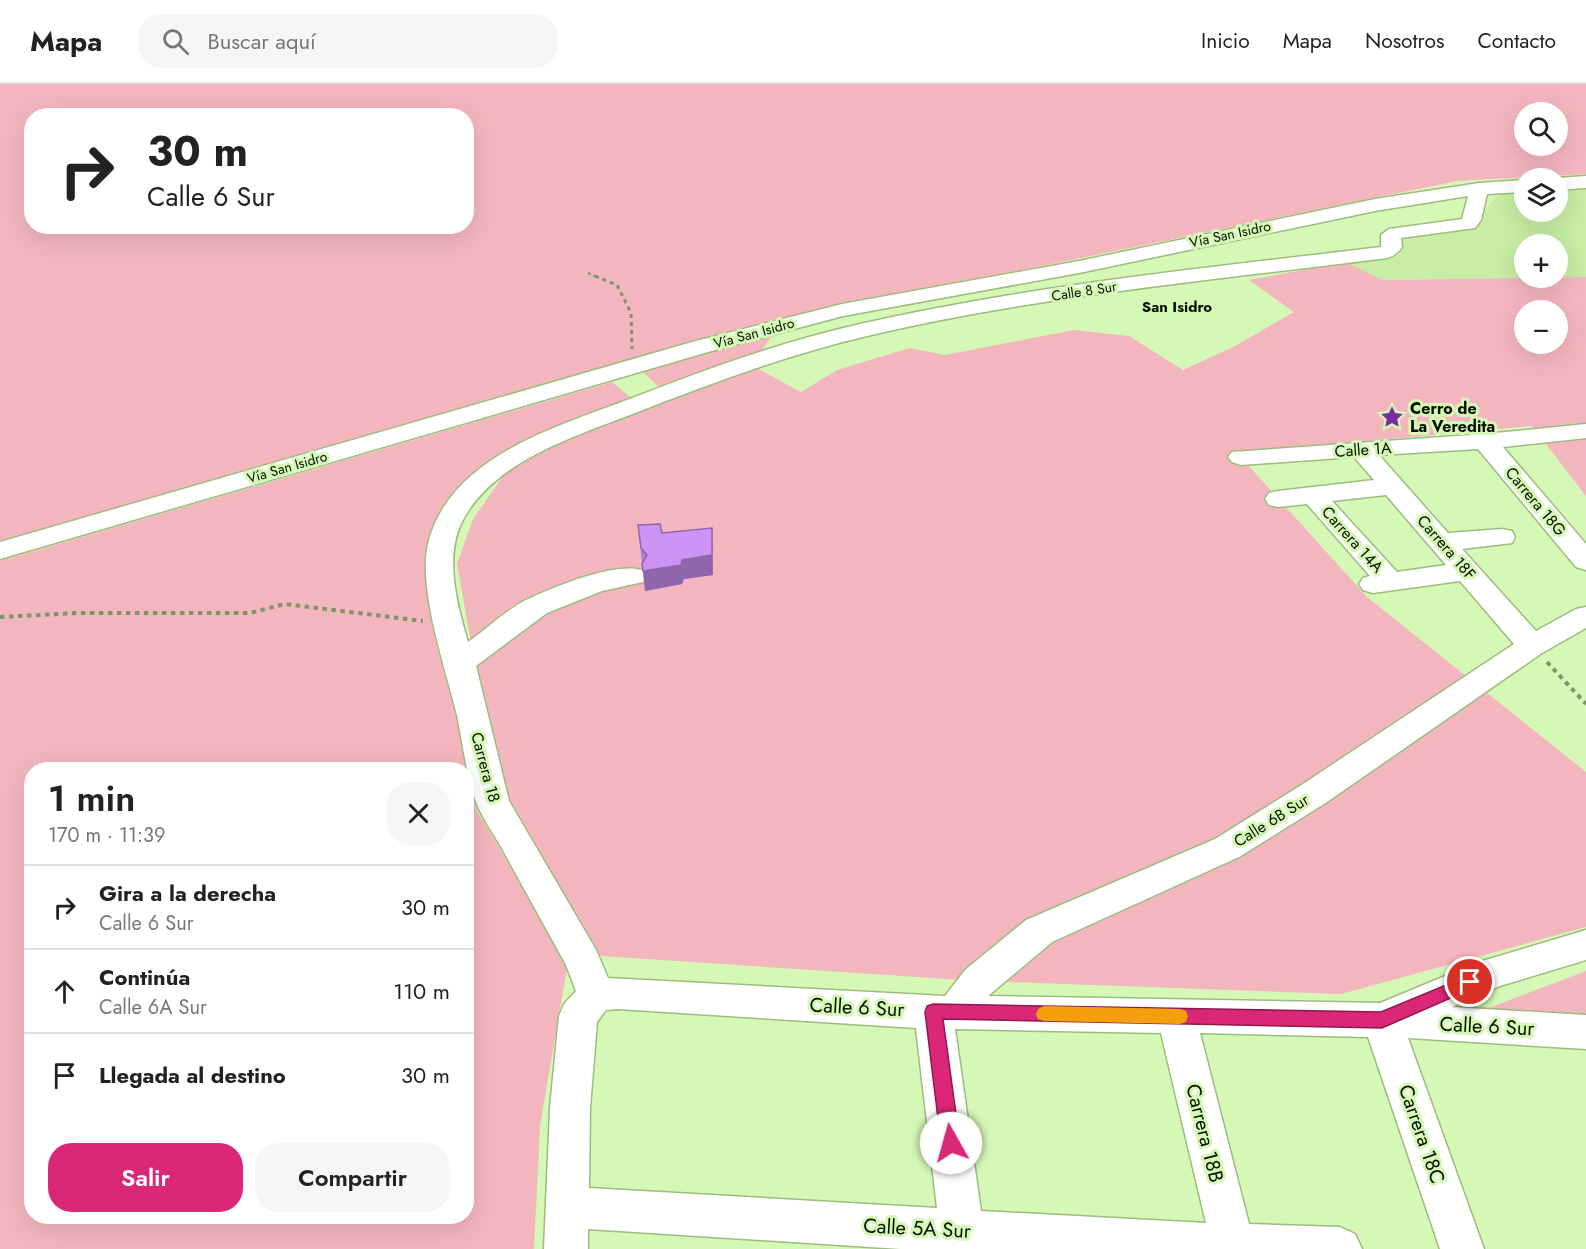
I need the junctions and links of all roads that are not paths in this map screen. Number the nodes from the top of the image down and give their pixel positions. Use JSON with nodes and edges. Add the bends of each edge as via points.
{"nodes":[{"id":1,"x":1586,"y":182,"type":"edge"},
{"id":2,"x":1568,"y":183,"type":"edge"},
{"id":3,"x":1514,"y":187,"type":"edge"},
{"id":4,"x":1479,"y":189,"type":"junction"},
{"id":5,"x":632,"y":368,"type":"junction"},
{"id":6,"x":659,"y":394,"type":"junction"},
{"id":7,"x":1586,"y":431,"type":"edge"},
{"id":8,"x":1485,"y":441,"type":"junction"},
{"id":9,"x":1360,"y":449,"type":"junction"},
{"id":10,"x":1241,"y":457,"type":"dead end"},
{"id":11,"x":1393,"y":486,"type":"junction"},
{"id":12,"x":1314,"y":496,"type":"junction"},
{"id":13,"x":1278,"y":499,"type":"dead end"},
{"id":14,"x":1502,"y":537,"type":"dead end"},
{"id":15,"x":1443,"y":542,"type":"junction"},
{"id":16,"x":0,"y":551,"type":"edge"},
{"id":17,"x":1586,"y":561,"type":"edge"},
{"id":18,"x":1468,"y":571,"type":"junction"},
{"id":19,"x":633,"y":576,"type":"dead end"},
{"id":20,"x":1586,"y":616,"type":"edge"},
{"id":21,"x":1532,"y":646,"type":"junction"},
{"id":22,"x":460,"y":663,"type":"junction"},
{"id":23,"x":1586,"y":945,"type":"edge"},
{"id":24,"x":596,"y":995,"type":"junction"},
{"id":25,"x":944,"y":1012,"type":"junction"},
{"id":26,"x":1176,"y":1016,"type":"junction"},
{"id":27,"x":1382,"y":1020,"type":"junction"},
{"id":28,"x":1586,"y":1032,"type":"edge"},
{"id":29,"x":566,"y":1207,"type":"junction"},
{"id":30,"x":963,"y":1240,"type":"edge"},
{"id":31,"x":1151,"y":1246,"type":"edge"},
{"id":32,"x":1233,"y":1247,"type":"edge"},
{"id":33,"x":566,"y":1249,"type":"edge"},
{"id":34,"x":1340,"y":1249,"type":"edge"},
{"id":35,"x":1462,"y":1249,"type":"edge"}],
"edges":[{"from":1,"to":2,"type":"street"},
{"from":3,"to":4,"type":"street","name":"Vía San Isidro"},
{"from":4,"to":5,"type":"street","name":"Vía San Isidro","via":[[1375,205],[1078,267],[842,310]]},
{"from":4,"to":6,"type":"street","name":"Calle 8 Sur","via":[[1468,224],[1396,233],[1391,236],[1392,247],[1387,252],[953,311],[858,331]]},
{"from":5,"to":6,"type":"street","via":[[629,378],[633,387]]},
{"from":5,"to":16,"type":"street","name":"Vía San Isidro"},
{"from":6,"to":22,"type":"street","name":"Carrera 18","via":[[553,436],[506,460],[472,489],[450,518],[441,544],[440,577]]},
{"from":7,"to":8,"type":"street","name":"Calle 1A"},
{"from":8,"to":9,"type":"street","name":"Calle 1A"},
{"from":8,"to":17,"type":"street","name":"Carrera 18G"},
{"from":9,"to":10,"type":"street","name":"Calle 1A"},
{"from":9,"to":11,"type":"street","name":"Carrera 18F"},
{"from":11,"to":12,"type":"street"},
{"from":11,"to":15,"type":"street","name":"Carrera 18F"},
{"from":12,"to":13,"type":"street"},
{"from":12,"to":18,"type":"street","name":"Carrera 14A","via":[[1382,583]]},
{"from":14,"to":15,"type":"street"},
{"from":15,"to":18,"type":"street","name":"Carrera 18F"},
{"from":18,"to":21,"type":"street","name":"Carrera 18F"},
{"from":19,"to":22,"type":"street","via":[[596,583],[537,606]]},
{"from":20,"to":21,"type":"street","name":"Calle 6B Sur"},
{"from":21,"to":25,"type":"street","name":"Calle 6B Sur","via":[[1227,848],[1039,931]]},
{"from":22,"to":24,"type":"street","name":"Carrera 18","via":[[493,802],[583,961]]},
{"from":23,"to":27,"type":"street","via":[[1492,973]]},
{"from":24,"to":25,"type":"street","name":"Calle 6 Sur","via":[[618,993]]},
{"from":24,"to":29,"type":"street","via":[[578,1016]]},
{"from":25,"to":26,"type":"street","name":"Calle 6 Sur"},
{"from":25,"to":30,"type":"street"},
{"from":26,"to":27,"type":"street","name":"Calle 6 Sur"},
{"from":26,"to":32,"type":"street","name":"Carrera 18B"},
{"from":27,"to":28,"type":"street","name":"Calle 6 Sur"},
{"from":27,"to":35,"type":"street","name":"Carrera 18C"},
{"from":29,"to":30,"type":"street","name":"Calle 5A Sur"},
{"from":29,"to":33,"type":"street"},
{"from":30,"to":31,"type":"street","name":"Calle 5A Sur"},
{"from":31,"to":32,"type":"street","name":"Calle 5A Sur"},
{"from":32,"to":34,"type":"street","name":"Calle 5A Sur"}]}
